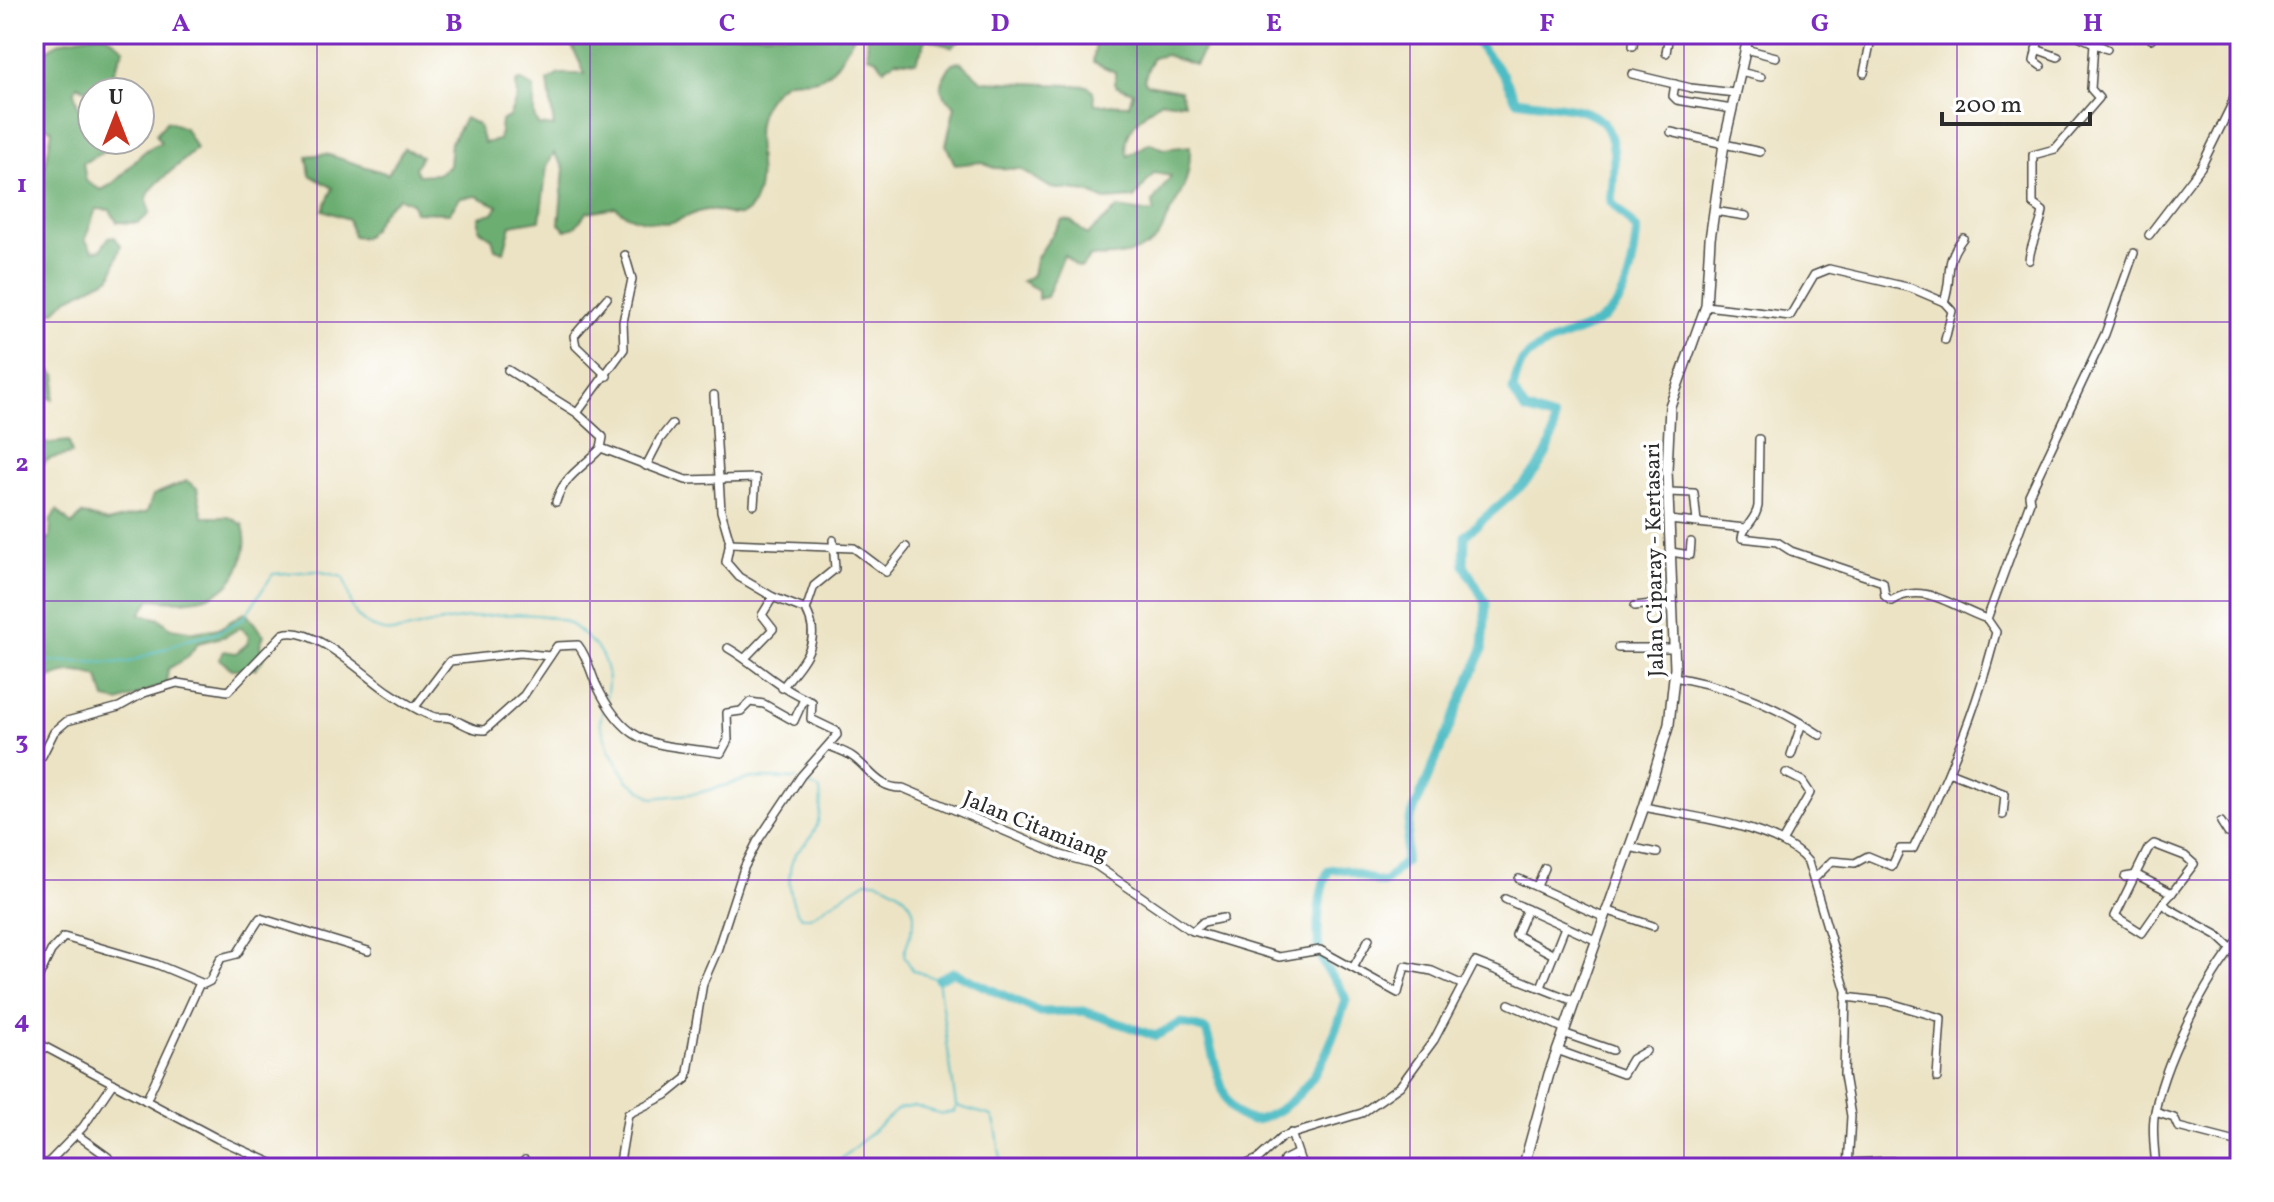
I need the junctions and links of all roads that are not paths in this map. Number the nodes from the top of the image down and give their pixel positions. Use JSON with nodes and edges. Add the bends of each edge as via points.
{"nodes":[{"id":1,"x":1634,"y":34,"type":"edge"},
{"id":2,"x":1669,"y":34,"type":"edge"},
{"id":3,"x":1749,"y":34,"type":"edge"},
{"id":4,"x":1872,"y":34,"type":"edge"},
{"id":5,"x":2040,"y":34,"type":"edge"},
{"id":6,"x":2074,"y":34,"type":"edge"},
{"id":7,"x":2094,"y":43,"type":"junction"},
{"id":8,"x":1633,"y":46,"type":"dead end"},
{"id":9,"x":1745,"y":49,"type":"junction"},
{"id":10,"x":2036,"y":49,"type":"junction"},
{"id":11,"x":2107,"y":49,"type":"dead end"},
{"id":12,"x":1666,"y":53,"type":"dead end"},
{"id":13,"x":1776,"y":57,"type":"dead end"},
{"id":14,"x":2058,"y":57,"type":"dead end"},
{"id":15,"x":2041,"y":66,"type":"dead end"},
{"id":16,"x":1740,"y":72,"type":"junction"},
{"id":17,"x":1864,"y":73,"type":"dead end"},
{"id":18,"x":1632,"y":74,"type":"dead end"},
{"id":19,"x":1761,"y":77,"type":"dead end"},
{"id":20,"x":2240,"y":77,"type":"edge"},
{"id":21,"x":1675,"y":84,"type":"junction"},
{"id":22,"x":1735,"y":93,"type":"junction"},
{"id":23,"x":1732,"y":109,"type":"junction"},
{"id":24,"x":1671,"y":132,"type":"dead end"},
{"id":25,"x":1724,"y":144,"type":"junction"},
{"id":26,"x":1760,"y":152,"type":"dead end"},
{"id":27,"x":1714,"y":211,"type":"junction"},
{"id":28,"x":1746,"y":216,"type":"dead end"},
{"id":29,"x":2149,"y":235,"type":"dead end"},
{"id":30,"x":1963,"y":238,"type":"dead end"},
{"id":31,"x":2134,"y":253,"type":"dead end"},
{"id":32,"x":625,"y":255,"type":"dead end"},
{"id":33,"x":2029,"y":260,"type":"dead end"},
{"id":34,"x":1925,"y":293,"type":"junction"},
{"id":35,"x":607,"y":298,"type":"dead end"},
{"id":36,"x":1944,"y":302,"type":"junction"},
{"id":37,"x":1922,"y":303,"type":"dead end"},
{"id":38,"x":1706,"y":306,"type":"junction"},
{"id":39,"x":1945,"y":340,"type":"dead end"},
{"id":40,"x":508,"y":370,"type":"dead end"},
{"id":41,"x":607,"y":376,"type":"junction"},
{"id":42,"x":714,"y":395,"type":"dead end"},
{"id":43,"x":577,"y":413,"type":"junction"},
{"id":44,"x":672,"y":424,"type":"dead end"},
{"id":45,"x":1759,"y":439,"type":"dead end"},
{"id":46,"x":601,"y":448,"type":"junction"},
{"id":47,"x":646,"y":466,"type":"junction"},
{"id":48,"x":720,"y":477,"type":"junction"},
{"id":49,"x":1668,"y":492,"type":"junction"},
{"id":50,"x":556,"y":502,"type":"dead end"},
{"id":51,"x":754,"y":505,"type":"dead end"},
{"id":52,"x":1669,"y":520,"type":"junction"},
{"id":53,"x":1697,"y":522,"type":"junction"},
{"id":54,"x":1745,"y":528,"type":"junction"},
{"id":55,"x":1691,"y":542,"type":"dead end"},
{"id":56,"x":729,"y":543,"type":"junction"},
{"id":57,"x":833,"y":543,"type":"junction"},
{"id":58,"x":906,"y":547,"type":"dead end"},
{"id":59,"x":1671,"y":552,"type":"junction"},
{"id":60,"x":773,"y":597,"type":"junction"},
{"id":61,"x":1635,"y":606,"type":"dead end"},
{"id":62,"x":1673,"y":609,"type":"junction"},
{"id":63,"x":806,"y":610,"type":"junction"},
{"id":64,"x":1987,"y":619,"type":"junction"},
{"id":65,"x":728,"y":648,"type":"dead end"},
{"id":66,"x":1618,"y":648,"type":"dead end"},
{"id":67,"x":1675,"y":648,"type":"junction"},
{"id":68,"x":550,"y":656,"type":"junction"},
{"id":69,"x":746,"y":657,"type":"junction"},
{"id":70,"x":1674,"y":677,"type":"junction"},
{"id":71,"x":782,"y":688,"type":"junction"},
{"id":72,"x":804,"y":699,"type":"junction"},
{"id":73,"x":415,"y":707,"type":"junction"},
{"id":74,"x":1802,"y":723,"type":"junction"},
{"id":75,"x":1820,"y":735,"type":"dead end"},
{"id":76,"x":829,"y":746,"type":"junction"},
{"id":77,"x":1791,"y":755,"type":"dead end"},
{"id":78,"x":34,"y":758,"type":"edge"},
{"id":79,"x":1949,"y":772,"type":"junction"},
{"id":80,"x":1786,"y":773,"type":"dead end"},
{"id":81,"x":1644,"y":807,"type":"junction"},
{"id":82,"x":2003,"y":815,"type":"dead end"},
{"id":83,"x":2221,"y":822,"type":"dead end"},
{"id":84,"x":2240,"y":836,"type":"edge"},
{"id":85,"x":1782,"y":842,"type":"junction"},
{"id":86,"x":1629,"y":847,"type":"junction"},
{"id":87,"x":1657,"y":853,"type":"dead end"},
{"id":88,"x":1545,"y":868,"type":"dead end"},
{"id":89,"x":2137,"y":875,"type":"junction"},
{"id":90,"x":2125,"y":877,"type":"dead end"},
{"id":91,"x":1815,"y":878,"type":"junction"},
{"id":92,"x":1519,"y":879,"type":"dead end"},
{"id":93,"x":1537,"y":886,"type":"junction"},
{"id":94,"x":2172,"y":893,"type":"junction"},
{"id":95,"x":1505,"y":899,"type":"dead end"},
{"id":96,"x":2163,"y":903,"type":"junction"},
{"id":97,"x":1527,"y":909,"type":"junction"},
{"id":98,"x":1605,"y":913,"type":"junction"},
{"id":99,"x":1223,"y":918,"type":"dead end"},
{"id":100,"x":1653,"y":926,"type":"dead end"},
{"id":101,"x":1565,"y":927,"type":"junction"},
{"id":102,"x":1193,"y":931,"type":"junction"},
{"id":103,"x":1369,"y":939,"type":"dead end"},
{"id":104,"x":2240,"y":939,"type":"edge"},
{"id":105,"x":1595,"y":940,"type":"junction"},
{"id":106,"x":2232,"y":949,"type":"junction"},
{"id":107,"x":368,"y":951,"type":"dead end"},
{"id":108,"x":1554,"y":955,"type":"junction"},
{"id":109,"x":1353,"y":968,"type":"junction"},
{"id":110,"x":200,"y":983,"type":"junction"},
{"id":111,"x":1463,"y":985,"type":"junction"},
{"id":112,"x":34,"y":987,"type":"edge"},
{"id":113,"x":1541,"y":987,"type":"junction"},
{"id":114,"x":1846,"y":997,"type":"junction"},
{"id":115,"x":1574,"y":1001,"type":"junction"},
{"id":116,"x":1509,"y":1004,"type":"dead end"},
{"id":117,"x":1564,"y":1031,"type":"junction"},
{"id":118,"x":34,"y":1041,"type":"edge"},
{"id":119,"x":1557,"y":1050,"type":"junction"},
{"id":120,"x":1612,"y":1050,"type":"dead end"},
{"id":121,"x":1646,"y":1051,"type":"dead end"},
{"id":122,"x":1937,"y":1078,"type":"dead end"},
{"id":123,"x":113,"y":1083,"type":"junction"},
{"id":124,"x":146,"y":1101,"type":"junction"},
{"id":125,"x":2155,"y":1112,"type":"junction"},
{"id":126,"x":1291,"y":1133,"type":"junction"},
{"id":127,"x":76,"y":1134,"type":"junction"},
{"id":128,"x":2240,"y":1143,"type":"edge"},
{"id":129,"x":1296,"y":1154,"type":"junction"},
{"id":130,"x":525,"y":1160,"type":"dead end"},
{"id":131,"x":1892,"y":1161,"type":"dead end"},
{"id":132,"x":49,"y":1162,"type":"junction"},
{"id":133,"x":34,"y":1166,"type":"edge"},
{"id":134,"x":1848,"y":1166,"type":"edge"},
{"id":135,"x":58,"y":1168,"type":"edge"},
{"id":136,"x":111,"y":1168,"type":"edge"},
{"id":137,"x":283,"y":1168,"type":"edge"},
{"id":138,"x":518,"y":1168,"type":"edge"},
{"id":139,"x":619,"y":1168,"type":"edge"},
{"id":140,"x":1238,"y":1168,"type":"edge"},
{"id":141,"x":1281,"y":1168,"type":"edge"},
{"id":142,"x":1303,"y":1168,"type":"edge"},
{"id":143,"x":1523,"y":1168,"type":"edge"},
{"id":144,"x":2156,"y":1168,"type":"edge"}],
"edges":[{"from":1,"to":8,"type":"street"},
{"from":2,"to":12,"type":"street"},
{"from":3,"to":9,"type":"main road","name":"Jalan Ciparay - Kertasari"},
{"from":4,"to":17,"type":"street"},
{"from":5,"to":10,"type":"street"},
{"from":6,"to":7,"type":"street"},
{"from":7,"to":11,"type":"street"},
{"from":7,"to":33,"type":"street","via":[[2091,89],[2099,98],[2055,149],[2033,155],[2033,204],[2043,211]]},
{"from":9,"to":13,"type":"street"},
{"from":9,"to":16,"type":"main road","name":"Jalan Ciparay - Kertasari"},
{"from":10,"to":14,"type":"street"},
{"from":10,"to":15,"type":"street","via":[[2034,63]]},
{"from":16,"to":19,"type":"street"},
{"from":16,"to":22,"type":"main road","name":"Jalan Ciparay - Kertasari"},
{"from":18,"to":21,"type":"street"},
{"from":20,"to":29,"type":"street","via":[[2201,167]]},
{"from":21,"to":22,"type":"street"},
{"from":21,"to":23,"type":"street","via":[[1677,100]]},
{"from":22,"to":23,"type":"main road","name":"Jalan Ciparay - Kertasari"},
{"from":23,"to":25,"type":"main road","name":"Jalan Ciparay - Kertasari"},
{"from":24,"to":25,"type":"street"},
{"from":25,"to":26,"type":"street"},
{"from":25,"to":27,"type":"main road","name":"Jalan Ciparay - Kertasari"},
{"from":27,"to":28,"type":"street"},
{"from":27,"to":38,"type":"main road","name":"Jalan Ciparay - Kertasari"},
{"from":30,"to":36,"type":"street","via":[[1949,255],[1950,284]]},
{"from":31,"to":64,"type":"street","via":[[2103,340],[2034,482]]},
{"from":32,"to":41,"type":"street","via":[[632,279],[623,322],[624,349]]},
{"from":34,"to":36,"type":"street"},
{"from":34,"to":37,"type":"street"},
{"from":34,"to":38,"type":"street","via":[[1829,269],[1814,275],[1790,316]]},
{"from":35,"to":41,"type":"street","via":[[574,336],[576,346]]},
{"from":36,"to":39,"type":"street","via":[[1952,311]]},
{"from":38,"to":49,"type":"main road","name":"Jalan Ciparay - Kertasari","via":[[1670,406]]},
{"from":40,"to":43,"type":"street"},
{"from":41,"to":43,"type":"street"},
{"from":42,"to":48,"type":"street"},
{"from":43,"to":46,"type":"street","via":[[603,437]]},
{"from":44,"to":47,"type":"street"},
{"from":45,"to":54,"type":"street","via":[[1758,506]]},
{"from":46,"to":47,"type":"street"},
{"from":46,"to":50,"type":"street","via":[[570,475]]},
{"from":47,"to":48,"type":"street","via":[[686,480]]},
{"from":48,"to":51,"type":"street","via":[[756,478]]},
{"from":48,"to":56,"type":"street"},
{"from":49,"to":52,"type":"main road","name":"Jalan Ciparay - Kertasari"},
{"from":49,"to":53,"type":"street","via":[[1694,493]]},
{"from":52,"to":53,"type":"street"},
{"from":52,"to":59,"type":"main road","name":"Jalan Ciparay - Kertasari"},
{"from":53,"to":54,"type":"street"},
{"from":54,"to":64,"type":"street","via":[[1742,538],[1777,542],[1885,583],[1885,596],[1891,601],[1924,592]]},
{"from":55,"to":59,"type":"street","via":[[1690,555]]},
{"from":56,"to":57,"type":"street"},
{"from":56,"to":60,"type":"street","via":[[730,570]]},
{"from":57,"to":58,"type":"street","via":[[857,548],[886,572]]},
{"from":57,"to":63,"type":"street","via":[[835,569],[814,586]]},
{"from":59,"to":62,"type":"main road","name":"Jalan Ciparay - Kertasari"},
{"from":60,"to":63,"type":"street"},
{"from":60,"to":69,"type":"street","via":[[762,615],[773,629]]},
{"from":61,"to":62,"type":"street","via":[[1660,603]]},
{"from":62,"to":67,"type":"main road","name":"Jalan Ciparay - Kertasari"},
{"from":63,"to":71,"type":"street","via":[[812,646]]},
{"from":64,"to":79,"type":"street","via":[[1996,632],[1986,675]]},
{"from":65,"to":69,"type":"street"},
{"from":66,"to":67,"type":"street"},
{"from":67,"to":70,"type":"main road","name":"Jalan Ciparay - Kertasari"},
{"from":68,"to":72,"type":"street","via":[[560,644],[578,645],[596,684],[632,737],[667,746],[721,753],[728,740],[727,713],[741,711],[750,702],[794,721]]},
{"from":68,"to":73,"type":"street","via":[[520,653],[450,661]]},
{"from":68,"to":73,"type":"street","via":[[524,695],[485,730]]},
{"from":69,"to":71,"type":"street"},
{"from":70,"to":74,"type":"street","via":[[1716,685]]},
{"from":70,"to":81,"type":"main road","name":"Jalan Ciparay - Kertasari","via":[[1664,744]]},
{"from":71,"to":72,"type":"street"},
{"from":72,"to":76,"type":"street","via":[[814,704],[811,719],[837,732]]},
{"from":73,"to":78,"type":"street","via":[[317,641],[290,632],[228,691],[177,683],[144,693],[119,707],[67,721],[54,732],[42,756]]},
{"from":74,"to":75,"type":"street"},
{"from":74,"to":77,"type":"street"},
{"from":76,"to":102,"type":"street","name":"Jalan Citamiang","via":[[855,758],[862,770],[889,786],[1097,865]]},
{"from":76,"to":139,"type":"street","via":[[801,776],[757,842],[703,983],[689,1074],[674,1090],[628,1114]]},
{"from":79,"to":82,"type":"street","via":[[2006,794]]},
{"from":79,"to":91,"type":"street","via":[[1912,850],[1901,849],[1892,866],[1868,856],[1855,863],[1832,861]]},
{"from":80,"to":85,"type":"street","via":[[1802,781],[1810,793]]},
{"from":81,"to":85,"type":"street","via":[[1762,832]]},
{"from":81,"to":86,"type":"main road","name":"Jalan Ciparay - Kertasari"},
{"from":83,"to":84,"type":"street","via":[[2228,833]]},
{"from":85,"to":91,"type":"street","via":[[1802,855]]},
{"from":86,"to":87,"type":"street"},
{"from":86,"to":98,"type":"main road","name":"Jalan Ciparay - Kertasari"},
{"from":88,"to":93,"type":"street"},
{"from":89,"to":90,"type":"street"},
{"from":89,"to":94,"type":"street"},
{"from":89,"to":94,"type":"street","via":[[2154,844],[2185,856],[2194,864]]},
{"from":89,"to":96,"type":"street","via":[[2116,918],[2142,933]]},
{"from":91,"to":114,"type":"street"},
{"from":92,"to":93,"type":"street"},
{"from":93,"to":98,"type":"street"},
{"from":94,"to":96,"type":"street"},
{"from":95,"to":97,"type":"street"},
{"from":96,"to":106,"type":"street"},
{"from":97,"to":101,"type":"street"},
{"from":97,"to":108,"type":"street","via":[[1516,936]]},
{"from":98,"to":100,"type":"street"},
{"from":98,"to":105,"type":"main road","name":"Jalan Ciparay - Kertasari"},
{"from":99,"to":102,"type":"street","via":[[1203,922]]},
{"from":101,"to":105,"type":"street"},
{"from":101,"to":108,"type":"street"},
{"from":102,"to":109,"type":"street","name":"Jalan Citamiang","via":[[1275,956],[1316,950]]},
{"from":103,"to":109,"type":"street"},
{"from":104,"to":106,"type":"street"},
{"from":105,"to":115,"type":"main road","name":"Jalan Ciparay - Kertasari"},
{"from":106,"to":125,"type":"street","via":[[2205,985]]},
{"from":107,"to":110,"type":"street","via":[[260,918],[235,956],[221,958],[210,981]]},
{"from":108,"to":113,"type":"street"},
{"from":109,"to":111,"type":"street","via":[[1398,993],[1405,966]]},
{"from":110,"to":112,"type":"street","via":[[64,937]]},
{"from":110,"to":124,"type":"street"},
{"from":111,"to":113,"type":"street","via":[[1479,961]]},
{"from":111,"to":126,"type":"street","via":[[1434,1040],[1400,1086],[1362,1113]]},
{"from":113,"to":115,"type":"street"},
{"from":114,"to":122,"type":"street","via":[[1941,1018]]},
{"from":114,"to":134,"type":"street"},
{"from":115,"to":117,"type":"main road","name":"Jalan Ciparay - Kertasari"},
{"from":116,"to":117,"type":"street"},
{"from":117,"to":119,"type":"main road","name":"Jalan Ciparay - Kertasari"},
{"from":117,"to":120,"type":"street"},
{"from":118,"to":123,"type":"street"},
{"from":119,"to":121,"type":"street","via":[[1623,1074],[1632,1059]]},
{"from":119,"to":143,"type":"main road","name":"Jalan Ciparay - Kertasari"},
{"from":123,"to":124,"type":"street"},
{"from":123,"to":127,"type":"street"},
{"from":124,"to":137,"type":"street"},
{"from":125,"to":128,"type":"street","via":[[2174,1118],[2178,1127]]},
{"from":125,"to":144,"type":"street"},
{"from":126,"to":129,"type":"street"},
{"from":126,"to":140,"type":"street"},
{"from":127,"to":132,"type":"street"},
{"from":127,"to":136,"type":"street","via":[[108,1157]]},
{"from":129,"to":141,"type":"street"},
{"from":129,"to":142,"type":"street"},
{"from":130,"to":138,"type":"street"},
{"from":131,"to":134,"type":"street"},
{"from":132,"to":133,"type":"street"},
{"from":132,"to":135,"type":"street"}]}
